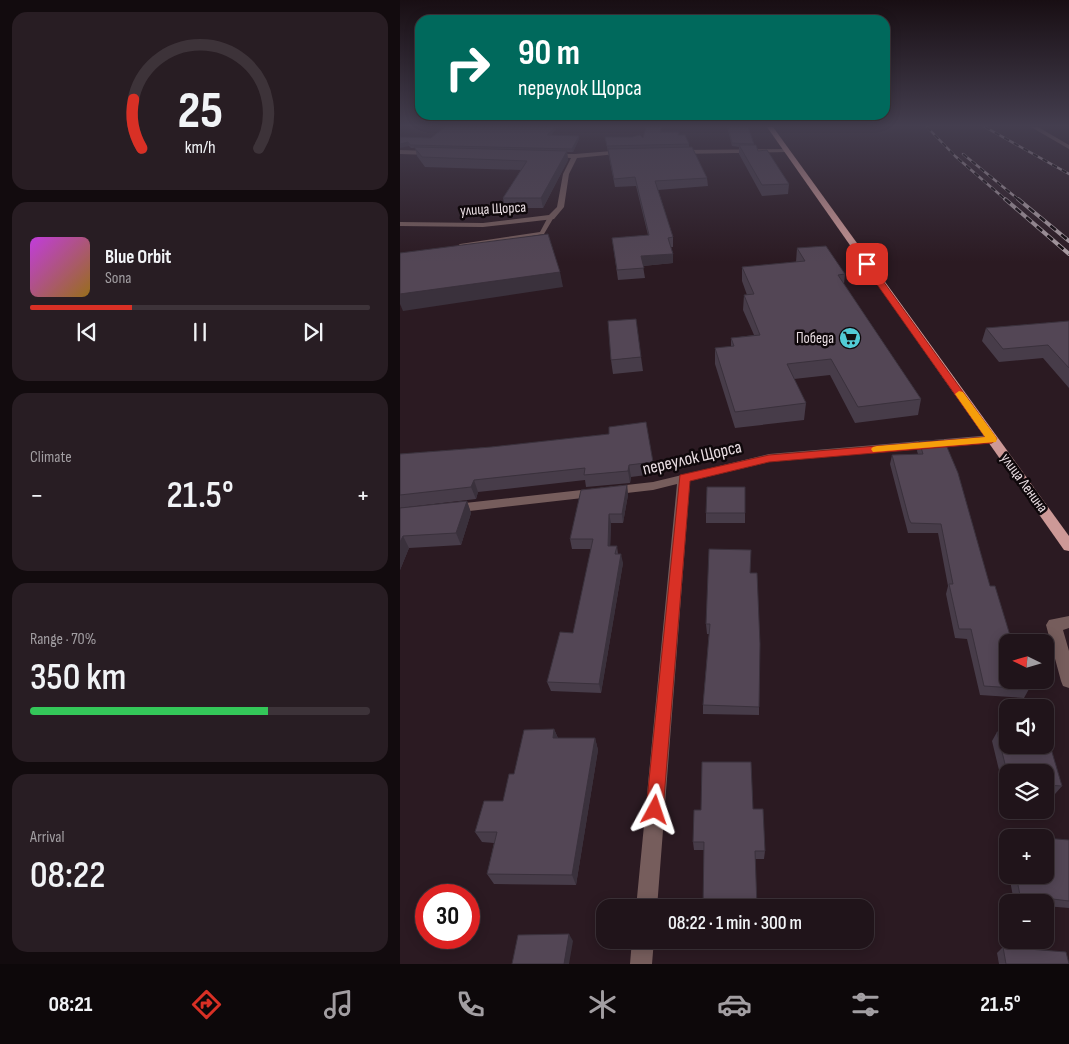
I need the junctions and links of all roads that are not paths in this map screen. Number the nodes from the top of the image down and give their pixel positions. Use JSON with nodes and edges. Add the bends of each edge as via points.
{"nodes":[{"id":1,"x":567,"y":172,"type":"edge"},
{"id":2,"x":801,"y":172,"type":"edge"},
{"id":3,"x":551,"y":217,"type":"junction"},
{"id":4,"x":400,"y":224,"type":"edge"},
{"id":5,"x":454,"y":247,"type":"edge"},
{"id":6,"x":992,"y":439,"type":"junction"},
{"id":7,"x":684,"y":478,"type":"junction"},
{"id":8,"x":439,"y":510,"type":"edge"},
{"id":9,"x":1069,"y":546,"type":"edge"},
{"id":10,"x":1069,"y":622,"type":"edge"},
{"id":11,"x":1069,"y":681,"type":"edge"},
{"id":12,"x":647,"y":899,"type":"edge"},
{"id":13,"x":642,"y":949,"type":"edge"},
{"id":14,"x":641,"y":964,"type":"edge"}],
"edges":[{"from":1,"to":3,"type":"street","name":"улица Щорса","via":[[560,207]]},
{"from":2,"to":6,"type":"main road","name":"улица Ленина"},
{"from":3,"to":4,"type":"street","name":"улица Щорса","via":[[483,225]]},
{"from":3,"to":5,"type":"lane","via":[[542,233]]},
{"from":6,"to":7,"type":"street","name":"переулок Щорса","via":[[769,458]]},
{"from":6,"to":9,"type":"main road","name":"улица Ленина"},
{"from":7,"to":8,"type":"street","name":"переулок Щорса","via":[[653,486]]},
{"from":7,"to":12,"type":"street"},
{"from":10,"to":11,"type":"street","via":[[1054,625]]},
{"from":13,"to":14,"type":"street"}]}
